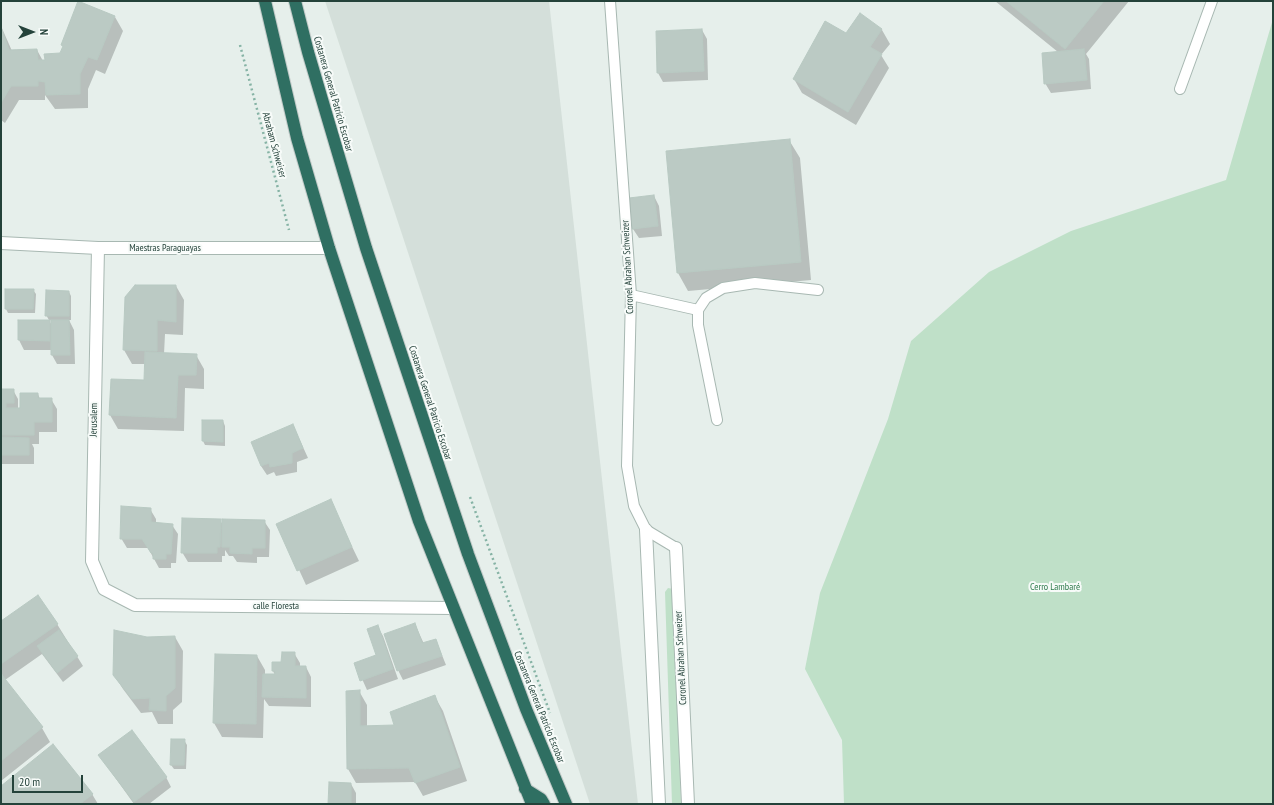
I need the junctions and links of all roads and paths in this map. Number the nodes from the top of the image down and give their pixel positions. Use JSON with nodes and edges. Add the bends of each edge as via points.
{"nodes":[{"id":1,"x":265,"y":1,"type":"edge"},
{"id":2,"x":295,"y":1,"type":"edge"},
{"id":3,"x":610,"y":1,"type":"edge"},
{"id":4,"x":1212,"y":1,"type":"edge"},
{"id":5,"x":240,"y":45,"type":"dead end"},
{"id":6,"x":1180,"y":89,"type":"dead end"},
{"id":7,"x":1,"y":243,"type":"edge"},
{"id":8,"x":98,"y":248,"type":"junction"},
{"id":9,"x":293,"y":248,"type":"junction"},
{"id":10,"x":329,"y":248,"type":"junction"},
{"id":11,"x":818,"y":290,"type":"dead end"},
{"id":12,"x":632,"y":296,"type":"junction"},
{"id":13,"x":698,"y":310,"type":"junction"},
{"id":14,"x":717,"y":420,"type":"dead end"},
{"id":15,"x":646,"y":530,"type":"junction"},
{"id":16,"x":676,"y":548,"type":"joint"},
{"id":17,"x":104,"y":589,"type":"joint"},
{"id":18,"x":452,"y":608,"type":"junction"},
{"id":19,"x":525,"y":789,"type":"junction"},
{"id":20,"x":532,"y":804,"type":"edge"},
{"id":21,"x":544,"y":804,"type":"edge"},
{"id":22,"x":566,"y":804,"type":"edge"},
{"id":23,"x":659,"y":804,"type":"edge"},
{"id":24,"x":688,"y":804,"type":"edge"}],
"edges":[{"from":1,"to":10,"type":"highway","via":[[297,138]]},
{"from":2,"to":22,"type":"highway","name":"Costanera General Patricio Escobar","via":[[366,248],[468,554],[526,709]]},
{"from":3,"to":12,"type":"lane","name":"Coronel Abrahan Schweizer"},
{"from":4,"to":6,"type":"lane"},
{"from":5,"to":9,"type":"path","name":"Abraham Schweiser"},
{"from":7,"to":8,"type":"street","name":"Maestras Paraguayas"},
{"from":8,"to":9,"type":"street","name":"Maestras Paraguayas"},
{"from":8,"to":17,"type":"street","name":"Jerusalem","via":[[92,561]]},
{"from":9,"to":10,"type":"street","name":"Maestras Paraguayas"},
{"from":10,"to":18,"type":"highway","via":[[419,521]]},
{"from":11,"to":13,"type":"lane","via":[[755,282],[723,288],[706,298]]},
{"from":12,"to":13,"type":"lane"},
{"from":12,"to":15,"type":"lane","name":"Coronel Abrahan Schweizer","via":[[627,466],[634,506]]},
{"from":13,"to":14,"type":"lane","via":[[698,325]]},
{"from":15,"to":16,"type":"lane","name":"Coronel Abrahan Schweizer"},
{"from":15,"to":23,"type":"street","name":"Coronel Abrahan Schweizer"},
{"from":16,"to":24,"type":"street","name":"Coronel Abrahan Schweizer"},
{"from":17,"to":18,"type":"street","name":"calle Floresta","via":[[136,605]]},
{"from":18,"to":19,"type":"highway"},
{"from":19,"to":20,"type":"highway"},
{"from":19,"to":21,"type":"highway","via":[[541,799]]}]}
